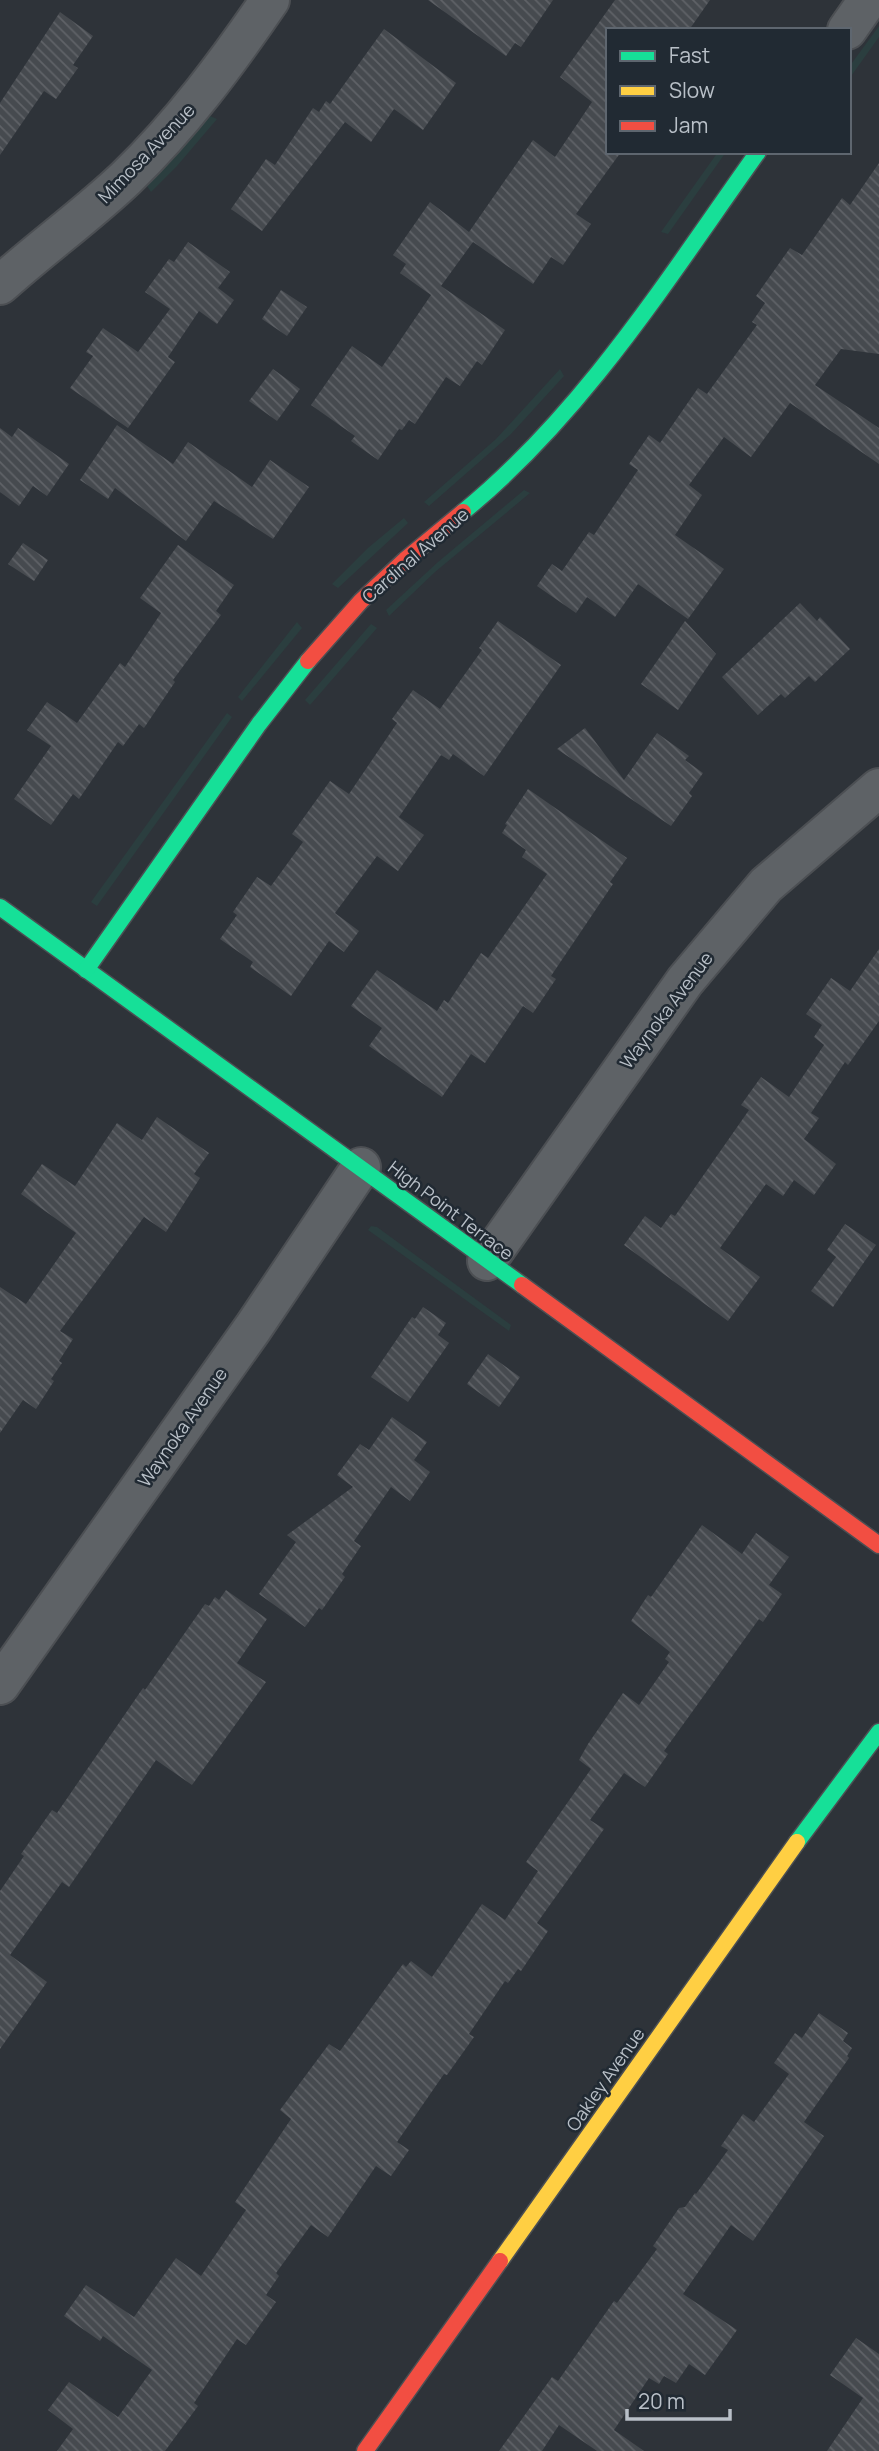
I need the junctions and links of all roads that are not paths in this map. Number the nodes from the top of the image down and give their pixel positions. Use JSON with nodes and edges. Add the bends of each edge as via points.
{"nodes":[{"id":1,"x":270,"y":0,"type":"edge"},
{"id":2,"x":868,"y":0,"type":"edge"},
{"id":3,"x":848,"y":28,"type":"edge"},
{"id":4,"x":757,"y":154,"type":"edge"},
{"id":5,"x":0,"y":285,"type":"edge"},
{"id":6,"x":879,"y":788,"type":"edge"},
{"id":7,"x":0,"y":907,"type":"edge"},
{"id":8,"x":86,"y":970,"type":"junction"},
{"id":9,"x":361,"y":1167,"type":"junction"},
{"id":10,"x":486,"y":1261,"type":"junction"},
{"id":11,"x":879,"y":1545,"type":"edge"},
{"id":12,"x":0,"y":1685,"type":"edge"},
{"id":13,"x":879,"y":1732,"type":"edge"},
{"id":14,"x":365,"y":2451,"type":"edge"}],
"edges":[{"from":1,"to":5,"type":"street","name":"Mimosa Avenue","via":[[202,95],[147,156]]},
{"from":2,"to":3,"type":"street"},
{"from":4,"to":8,"type":"street","name":"Cardinal Avenue","via":[[569,409],[500,482],[349,612],[303,666]]},
{"from":6,"to":10,"type":"street","name":"Waynoka Avenue","via":[[766,885],[685,981]]},
{"from":7,"to":8,"type":"street","name":"High Point Terrace"},
{"from":8,"to":9,"type":"street","name":"High Point Terrace"},
{"from":9,"to":10,"type":"street","name":"High Point Terrace"},
{"from":9,"to":12,"type":"street","name":"Waynoka Avenue"},
{"from":10,"to":11,"type":"street","name":"High Point Terrace"},
{"from":13,"to":14,"type":"street","name":"Oakley Avenue"}]}
